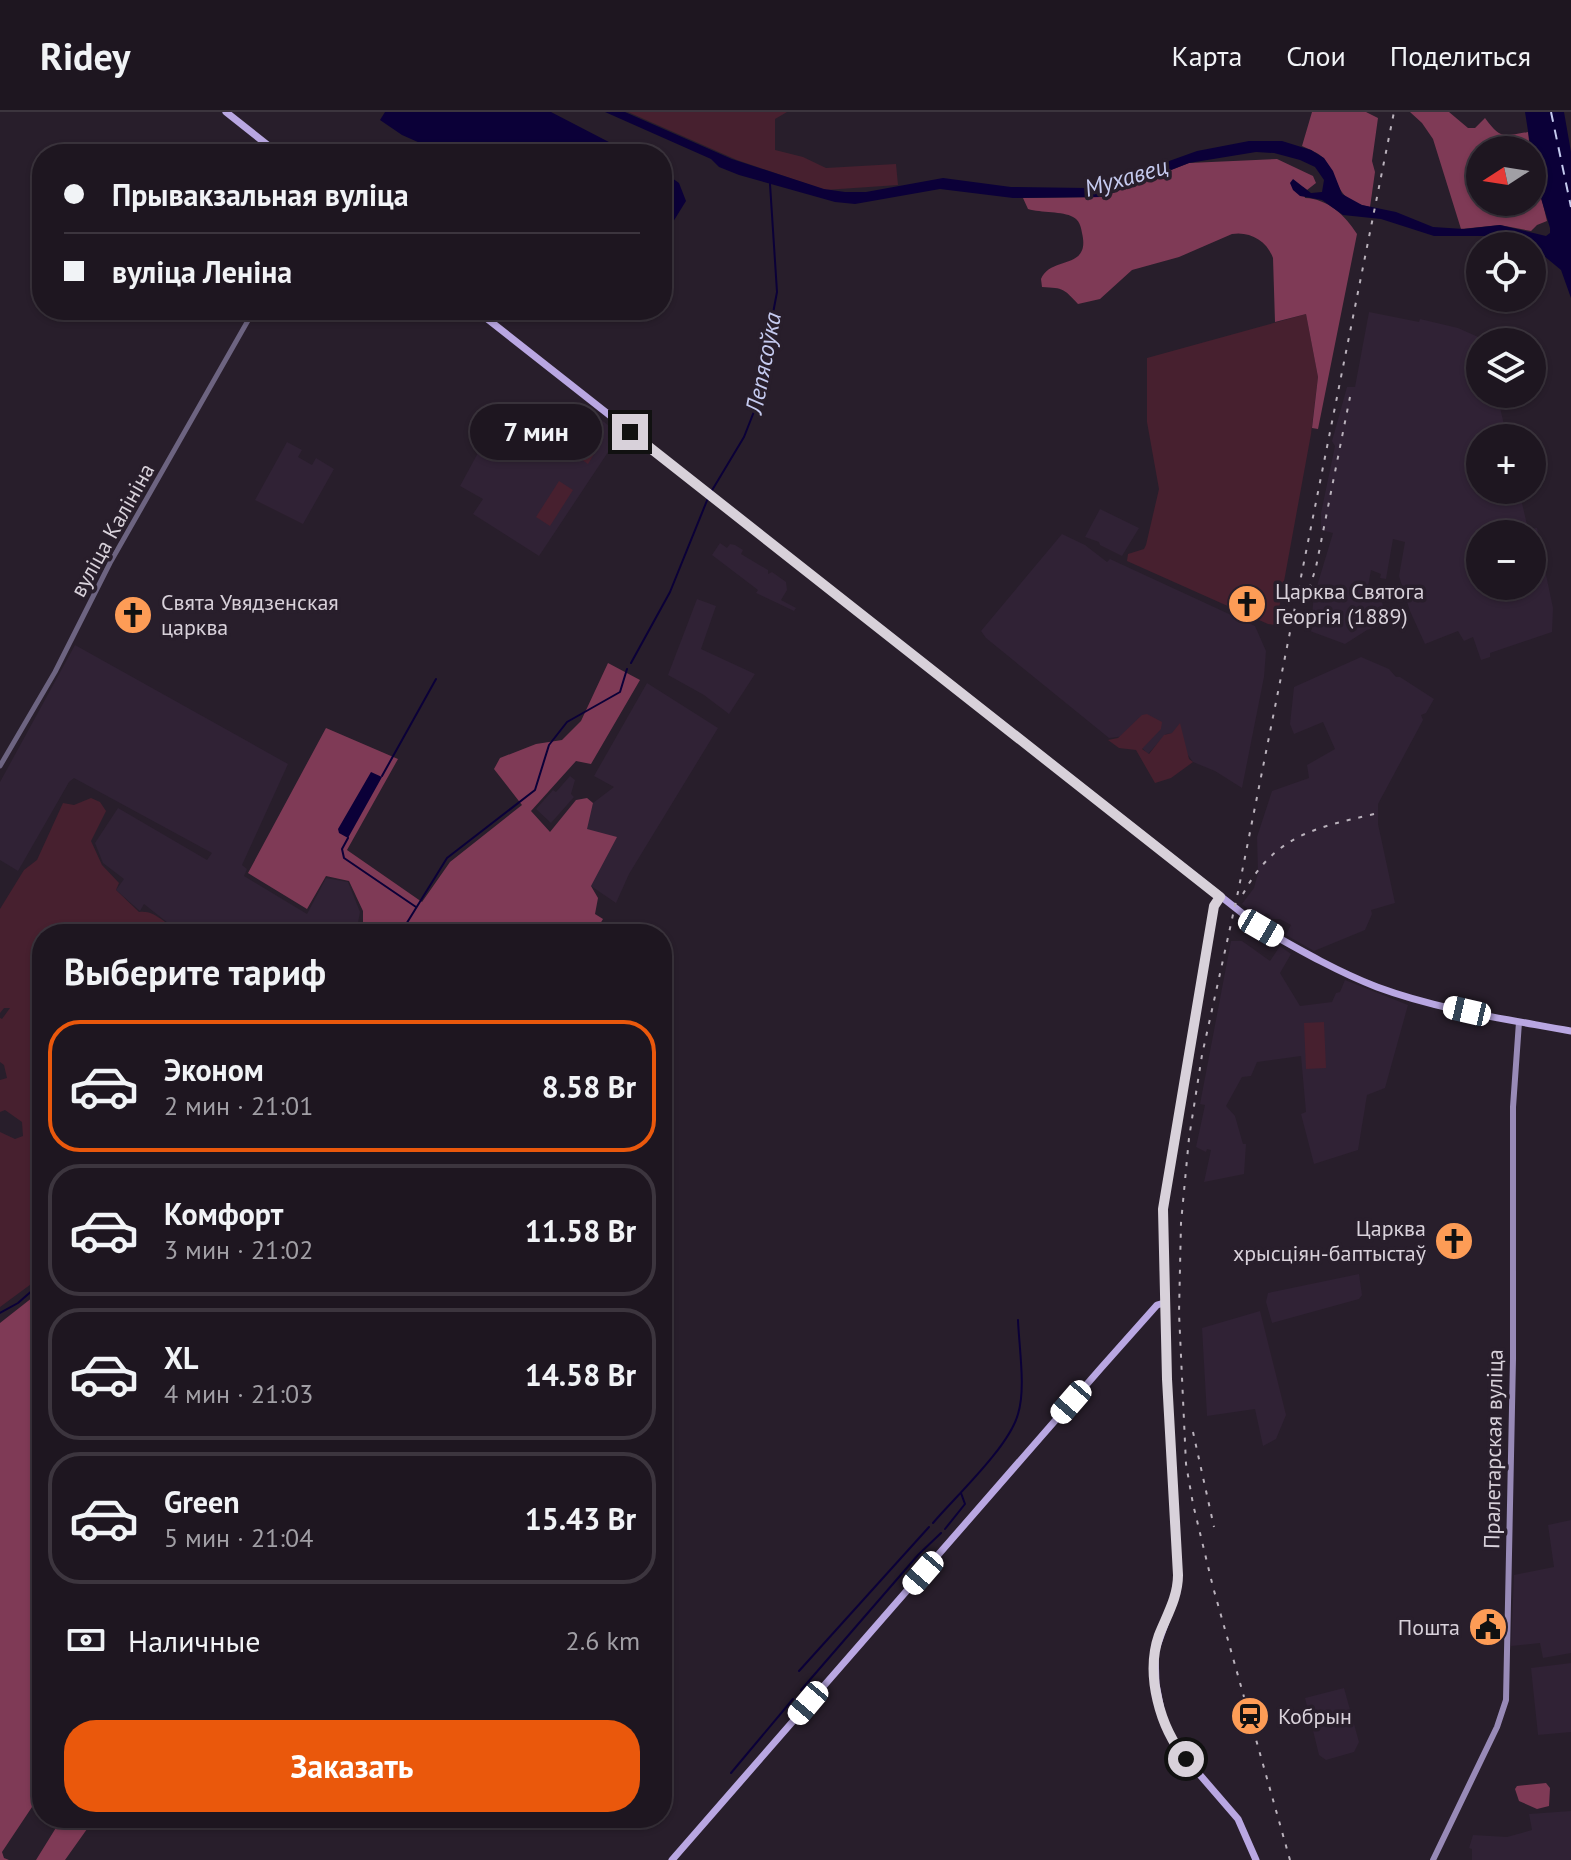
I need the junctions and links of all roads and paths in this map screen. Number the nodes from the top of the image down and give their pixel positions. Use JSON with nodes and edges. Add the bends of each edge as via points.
{"nodes":[{"id":1,"x":226,"y":112,"type":"edge"},
{"id":2,"x":266,"y":144,"type":"edge"},
{"id":3,"x":248,"y":320,"type":"edge"},
{"id":4,"x":489,"y":320,"type":"edge"},
{"id":5,"x":0,"y":766,"type":"edge"},
{"id":6,"x":1220,"y":897,"type":"junction"},
{"id":7,"x":1519,"y":1022,"type":"junction"},
{"id":8,"x":1571,"y":1031,"type":"edge"},
{"id":9,"x":1164,"y":1303,"type":"junction"},
{"id":10,"x":672,"y":1860,"type":"edge"},
{"id":11,"x":1256,"y":1860,"type":"edge"},
{"id":12,"x":1433,"y":1860,"type":"edge"}],
"edges":[{"from":1,"to":2,"type":"main road"},
{"from":3,"to":5,"type":"street","name":"вуліца Калініна"},
{"from":4,"to":6,"type":"main road"},
{"from":6,"to":7,"type":"main road","via":[[1261,928],[1356,978],[1420,1001]]},
{"from":6,"to":9,"type":"main road","via":[[1214,906],[1163,1209]]},
{"from":7,"to":8,"type":"main road"},
{"from":7,"to":12,"type":"main road","name":"Пралетарская вуліца","via":[[1513,1107],[1506,1700]]},
{"from":9,"to":10,"type":"main road","via":[[1101,1368]]},
{"from":9,"to":11,"type":"main road","via":[[1178,1575],[1155,1652],[1159,1705],[1175,1746],[1238,1819]]}]}
